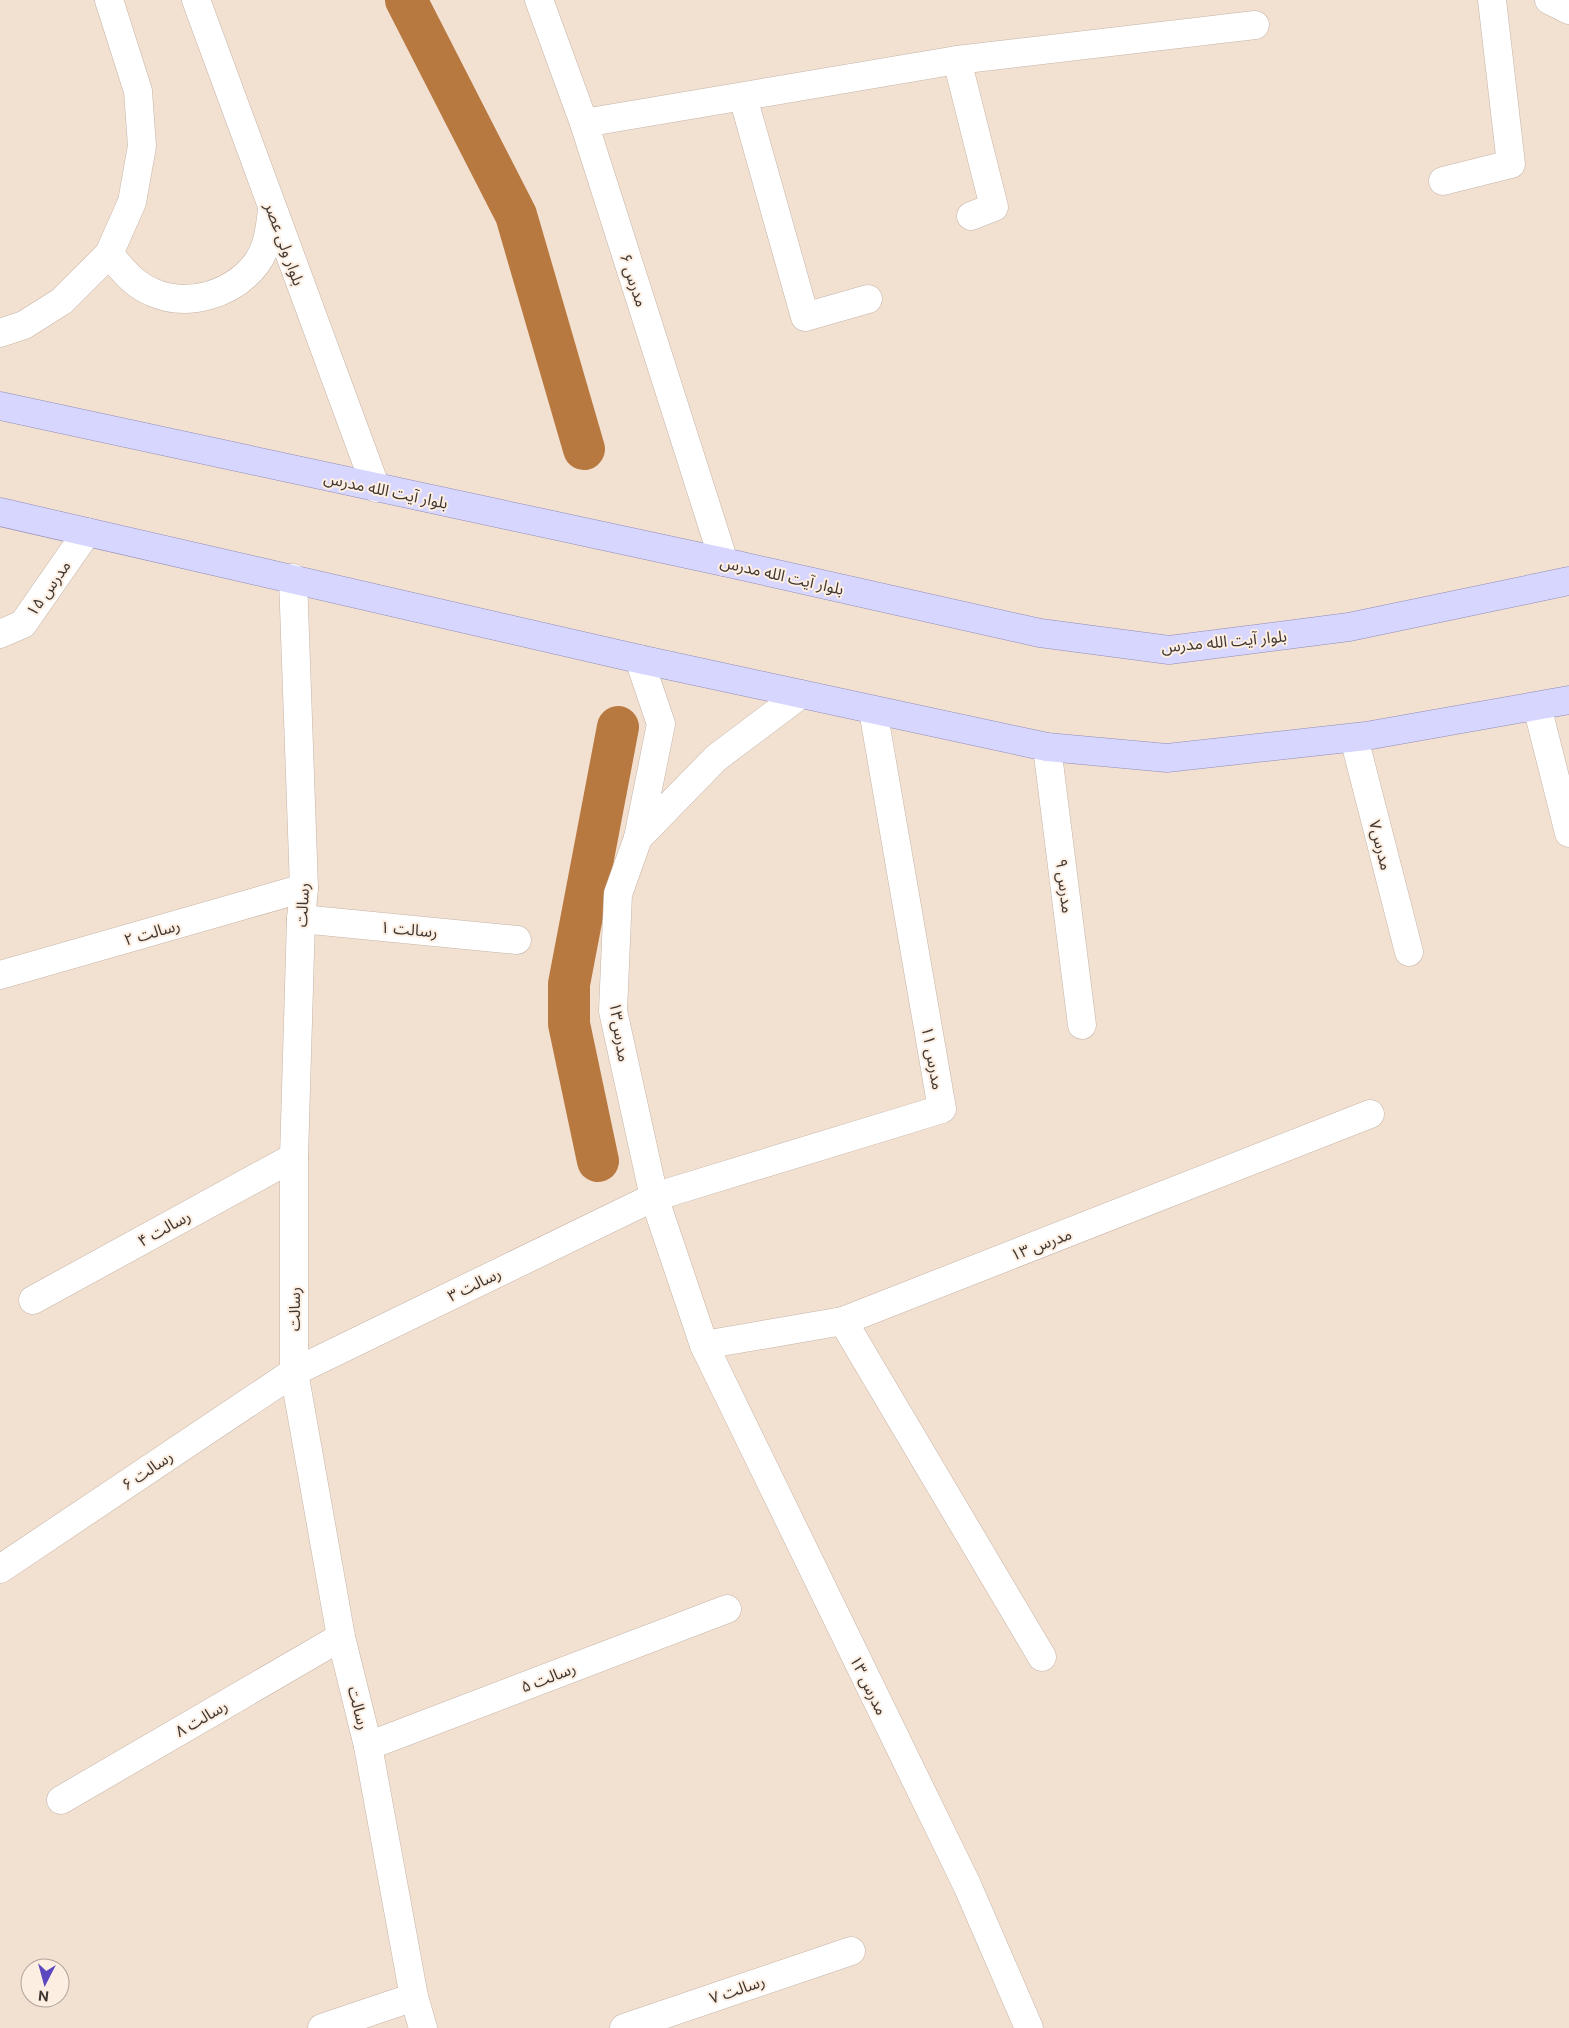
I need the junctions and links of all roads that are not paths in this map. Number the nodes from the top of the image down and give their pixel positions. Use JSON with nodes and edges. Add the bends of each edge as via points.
{"nodes":[{"id":1,"x":109,"y":0,"type":"edge"},
{"id":2,"x":196,"y":0,"type":"edge"},
{"id":3,"x":539,"y":0,"type":"edge"},
{"id":4,"x":1492,"y":0,"type":"edge"},
{"id":5,"x":1549,"y":0,"type":"edge"},
{"id":6,"x":1569,"y":10,"type":"edge"},
{"id":7,"x":1255,"y":25,"type":"dead end"},
{"id":8,"x":957,"y":60,"type":"junction"},
{"id":9,"x":742,"y":97,"type":"junction"},
{"id":10,"x":584,"y":123,"type":"junction"},
{"id":11,"x":1443,"y":181,"type":"dead end"},
{"id":12,"x":272,"y":209,"type":"junction"},
{"id":13,"x":970,"y":216,"type":"dead end"},
{"id":14,"x":110,"y":254,"type":"junction"},
{"id":15,"x":868,"y":299,"type":"dead end"},
{"id":16,"x":0,"y":333,"type":"edge"},
{"id":17,"x":0,"y":406,"type":"edge"},
{"id":18,"x":376,"y":488,"type":"junction"},
{"id":19,"x":0,"y":512,"type":"edge"},
{"id":20,"x":87,"y":532,"type":"junction"},
{"id":21,"x":724,"y":562,"type":"junction"},
{"id":22,"x":293,"y":578,"type":"junction"},
{"id":23,"x":1569,"y":581,"type":"edge"},
{"id":24,"x":0,"y":634,"type":"edge"},
{"id":25,"x":639,"y":659,"type":"junction"},
{"id":26,"x":801,"y":694,"type":"junction"},
{"id":27,"x":1569,"y":700,"type":"edge"},
{"id":28,"x":1537,"y":706,"type":"junction"},
{"id":29,"x":873,"y":710,"type":"junction"},
{"id":30,"x":1354,"y":738,"type":"junction"},
{"id":31,"x":1048,"y":747,"type":"junction"},
{"id":32,"x":1569,"y":833,"type":"edge"},
{"id":33,"x":638,"y":838,"type":"junction"},
{"id":34,"x":304,"y":888,"type":"junction"},
{"id":35,"x":300,"y":919,"type":"junction"},
{"id":36,"x":517,"y":940,"type":"dead end"},
{"id":37,"x":1408,"y":952,"type":"dead end"},
{"id":38,"x":0,"y":975,"type":"edge"},
{"id":39,"x":1082,"y":1026,"type":"dead end"},
{"id":40,"x":1370,"y":1114,"type":"dead end"},
{"id":41,"x":294,"y":1157,"type":"junction"},
{"id":42,"x":654,"y":1197,"type":"junction"},
{"id":43,"x":33,"y":1300,"type":"dead end"},
{"id":44,"x":843,"y":1321,"type":"junction"},
{"id":45,"x":704,"y":1345,"type":"junction"},
{"id":46,"x":294,"y":1372,"type":"junction"},
{"id":47,"x":0,"y":1569,"type":"edge"},
{"id":48,"x":727,"y":1609,"type":"dead end"},
{"id":49,"x":341,"y":1637,"type":"junction"},
{"id":50,"x":1042,"y":1657,"type":"dead end"},
{"id":51,"x":368,"y":1746,"type":"junction"},
{"id":52,"x":61,"y":1800,"type":"dead end"},
{"id":53,"x":851,"y":1951,"type":"dead end"},
{"id":54,"x":414,"y":1997,"type":"junction"},
{"id":55,"x":322,"y":2028,"type":"edge"},
{"id":56,"x":423,"y":2028,"type":"edge"},
{"id":57,"x":624,"y":2028,"type":"edge"},
{"id":58,"x":1029,"y":2028,"type":"edge"}],
"edges":[{"from":1,"to":14,"type":"street","via":[[138,91],[142,146],[132,202]]},
{"from":2,"to":12,"type":"street","name":"بلوار ولی عصر"},
{"from":3,"to":10,"type":"street","name":"مدرس ۶"},
{"from":4,"to":11,"type":"street","via":[[1511,164]]},
{"from":5,"to":6,"type":"street"},
{"from":7,"to":8,"type":"street"},
{"from":8,"to":9,"type":"street"},
{"from":8,"to":13,"type":"street","via":[[994,207]]},
{"from":9,"to":10,"type":"street"},
{"from":9,"to":15,"type":"street","via":[[805,317]]},
{"from":10,"to":21,"type":"street","name":"مدرس ۶"},
{"from":12,"to":14,"type":"street","via":[[269,238],[256,264],[235,284],[209,296],[180,300],[152,292],[128,276]]},
{"from":12,"to":18,"type":"street","name":"بلوار ولی عصر"},
{"from":14,"to":16,"type":"street","via":[[62,301],[24,325]]},
{"from":17,"to":18,"type":"main road","name":"بلوار آیت الله مدرس"},
{"from":18,"to":21,"type":"main road","name":"بلوار آیت الله مدرس"},
{"from":19,"to":20,"type":"main road"},
{"from":20,"to":22,"type":"main road"},
{"from":20,"to":24,"type":"street","name":"مدرس ۱۵","via":[[23,624]]},
{"from":21,"to":23,"type":"main road","name":"بلوار آیت الله مدرس","via":[[1040,633],[1169,650],[1349,627]]},
{"from":22,"to":25,"type":"main road"},
{"from":22,"to":34,"type":"street","name":"رسالت"},
{"from":25,"to":26,"type":"main road"},
{"from":25,"to":33,"type":"street","name":"مدرس۱۳","via":[[661,724]]},
{"from":26,"to":29,"type":"main road"},
{"from":26,"to":33,"type":"street","name":"مدرس۱۳","via":[[716,758]]},
{"from":27,"to":28,"type":"main road"},
{"from":28,"to":30,"type":"main road"},
{"from":28,"to":32,"type":"street"},
{"from":29,"to":31,"type":"main road"},
{"from":29,"to":42,"type":"street","name":"مدرس ۱۱","via":[[942,1109]]},
{"from":30,"to":31,"type":"main road","via":[[1167,758]]},
{"from":30,"to":37,"type":"street","name":"مدرس۷"},
{"from":31,"to":39,"type":"street","name":"مدرس ۹"},
{"from":33,"to":42,"type":"street","name":"مدرس۱۳","via":[[618,894],[613,1011]]},
{"from":34,"to":35,"type":"street","name":"رسالت"},
{"from":34,"to":38,"type":"street","name":"رسالت ۲"},
{"from":35,"to":36,"type":"street","name":"رسالت ۱"},
{"from":35,"to":41,"type":"street","name":"رسالت"},
{"from":40,"to":44,"type":"street","name":"مدرس ۱۳"},
{"from":41,"to":43,"type":"street","name":"رسالت ۴"},
{"from":41,"to":46,"type":"street","name":"رسالت"},
{"from":42,"to":45,"type":"street","name":"مدرس ۱۳"},
{"from":42,"to":46,"type":"street","name":"رسالت ۳"},
{"from":44,"to":45,"type":"street","name":"مدرس ۱۳"},
{"from":44,"to":50,"type":"street"},
{"from":45,"to":58,"type":"street","name":"مدرس ۱۳","via":[[967,1886]]},
{"from":46,"to":47,"type":"street","name":"رسالت ۶"},
{"from":46,"to":49,"type":"street","name":"رسالت"},
{"from":48,"to":51,"type":"street","name":"رسالت ۵"},
{"from":49,"to":51,"type":"street","name":"رسالت"},
{"from":49,"to":52,"type":"street","name":"رسالت ۸"},
{"from":51,"to":54,"type":"street","name":"رسالت"},
{"from":53,"to":57,"type":"street","name":"رسالت ۷"},
{"from":54,"to":55,"type":"street"},
{"from":54,"to":56,"type":"street","name":"رسالت"}]}
